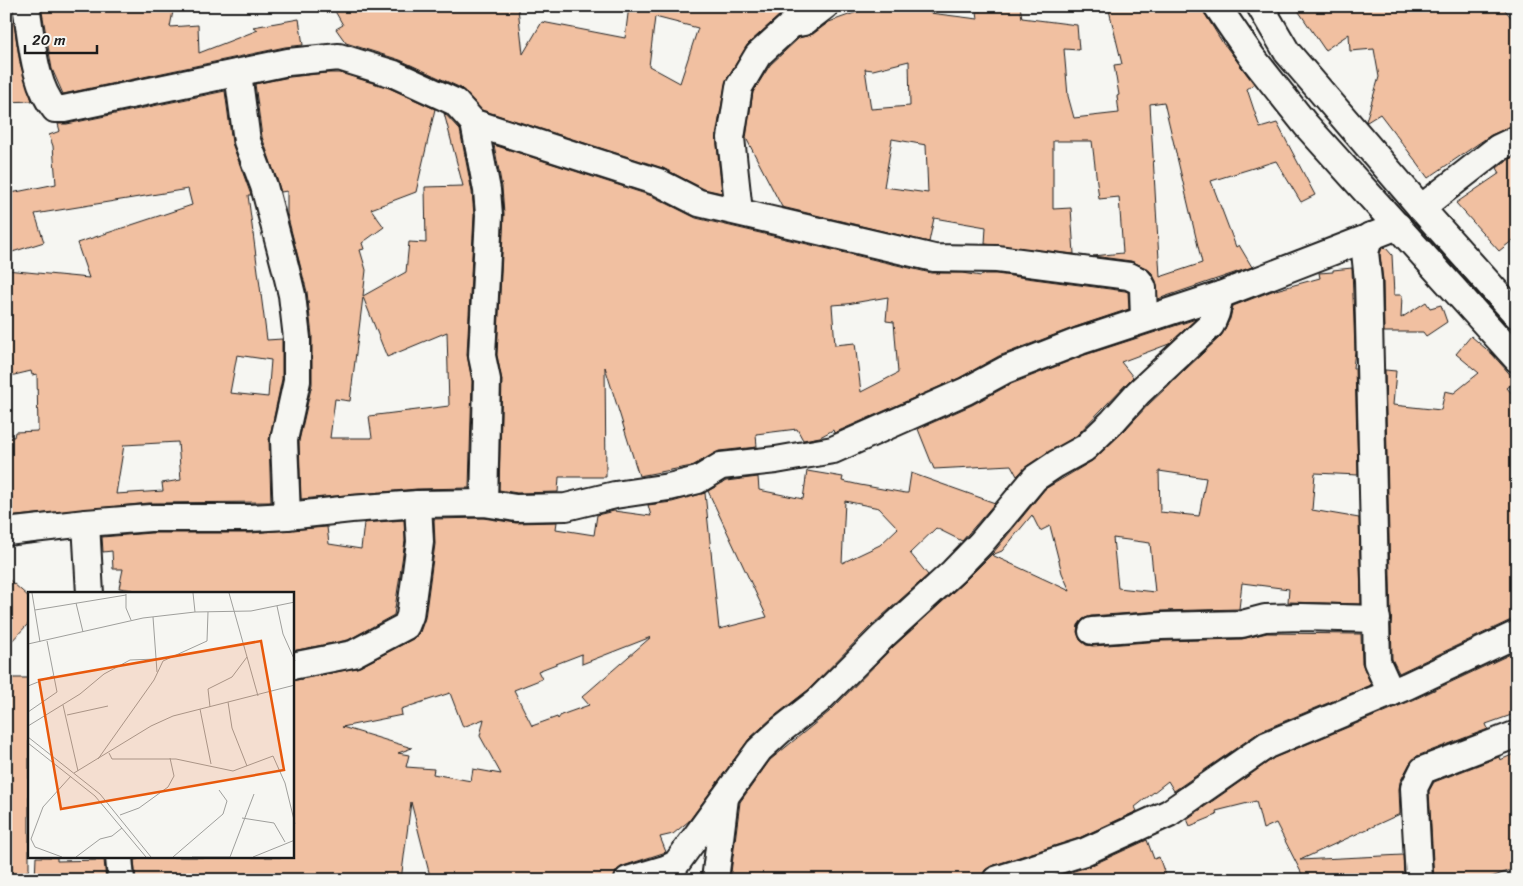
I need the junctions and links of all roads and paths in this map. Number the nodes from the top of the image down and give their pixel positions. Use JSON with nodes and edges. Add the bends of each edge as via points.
{"nodes":[{"id":1,"x":26,"y":6,"type":"edge"},
{"id":2,"x":824,"y":6,"type":"edge"},
{"id":3,"x":1217,"y":6,"type":"edge"},
{"id":4,"x":1260,"y":6,"type":"edge"},
{"id":5,"x":238,"y":73,"type":"junction"},
{"id":6,"x":474,"y":123,"type":"junction"},
{"id":7,"x":1517,"y":139,"type":"edge"},
{"id":8,"x":1420,"y":208,"type":"junction"},
{"id":9,"x":739,"y":212,"type":"junction"},
{"id":10,"x":1398,"y":226,"type":"junction"},
{"id":11,"x":1370,"y":236,"type":"junction"},
{"id":12,"x":1220,"y":295,"type":"junction"},
{"id":13,"x":1517,"y":315,"type":"edge"},
{"id":14,"x":1144,"y":318,"type":"junction"},
{"id":15,"x":1517,"y":359,"type":"edge"},
{"id":16,"x":484,"y":503,"type":"junction"},
{"id":17,"x":418,"y":504,"type":"junction"},
{"id":18,"x":287,"y":516,"type":"junction"},
{"id":19,"x":86,"y":523,"type":"junction"},
{"id":20,"x":6,"y":532,"type":"edge"},
{"id":21,"x":90,"y":592,"type":"edge"},
{"id":22,"x":1377,"y":619,"type":"junction"},
{"id":23,"x":1092,"y":631,"type":"dead end"},
{"id":24,"x":1517,"y":634,"type":"edge"},
{"id":25,"x":294,"y":666,"type":"edge"},
{"id":26,"x":1391,"y":693,"type":"junction"},
{"id":27,"x":1517,"y":734,"type":"edge"},
{"id":28,"x":725,"y":794,"type":"junction"},
{"id":29,"x":119,"y":858,"type":"edge"},
{"id":30,"x":122,"y":880,"type":"edge"},
{"id":31,"x":628,"y":880,"type":"edge"},
{"id":32,"x":715,"y":880,"type":"edge"},
{"id":33,"x":996,"y":880,"type":"edge"},
{"id":34,"x":1419,"y":880,"type":"edge"}],
"edges":[{"from":1,"to":5,"type":"street","via":[[37,71],[55,109]]},
{"from":2,"to":9,"type":"street","via":[[804,22],[792,24],[758,55],[739,87],[731,138]]},
{"from":3,"to":10,"type":"street","via":[[1252,57],[1306,125]]},
{"from":4,"to":8,"type":"street","via":[[1287,52]]},
{"from":5,"to":6,"type":"street","via":[[288,62],[339,57],[394,74],[455,102]]},
{"from":5,"to":18,"type":"street","via":[[247,141],[264,186],[283,257],[297,338],[297,381],[284,440]]},
{"from":6,"to":9,"type":"street","via":[[658,182],[699,203]]},
{"from":6,"to":16,"type":"street","via":[[488,215],[482,356],[487,380]]},
{"from":7,"to":8,"type":"street","via":[[1498,148]]},
{"from":8,"to":13,"type":"street"},
{"from":9,"to":14,"type":"street","via":[[934,258],[997,259],[1129,276],[1139,280],[1142,288]]},
{"from":10,"to":11,"type":"street"},
{"from":10,"to":15,"type":"street"},
{"from":11,"to":12,"type":"street"},
{"from":11,"to":22,"type":"street","via":[[1365,252]]},
{"from":12,"to":14,"type":"street"},
{"from":12,"to":28,"type":"street","via":[[1211,325],[1085,448],[1036,478],[953,572],[818,701],[759,750]]},
{"from":14,"to":16,"type":"street","via":[[1005,370],[966,391],[832,450],[721,466],[698,480],[566,507],[516,508]]},
{"from":16,"to":17,"type":"street"},
{"from":17,"to":18,"type":"street"},
{"from":17,"to":25,"type":"street","via":[[420,542],[406,626],[353,654]]},
{"from":18,"to":19,"type":"street","via":[[150,518]]},
{"from":19,"to":20,"type":"street"},
{"from":19,"to":21,"type":"street"},
{"from":22,"to":23,"type":"street","via":[[1265,618],[1242,624]]},
{"from":22,"to":26,"type":"street","via":[[1377,662]]},
{"from":24,"to":26,"type":"street"},
{"from":26,"to":33,"type":"street","via":[[1266,745],[1169,813],[1084,852]]},
{"from":27,"to":34,"type":"street","via":[[1423,770],[1414,788]]},
{"from":28,"to":31,"type":"street","via":[[676,864]]},
{"from":28,"to":32,"type":"street"},
{"from":29,"to":30,"type":"street"}]}
